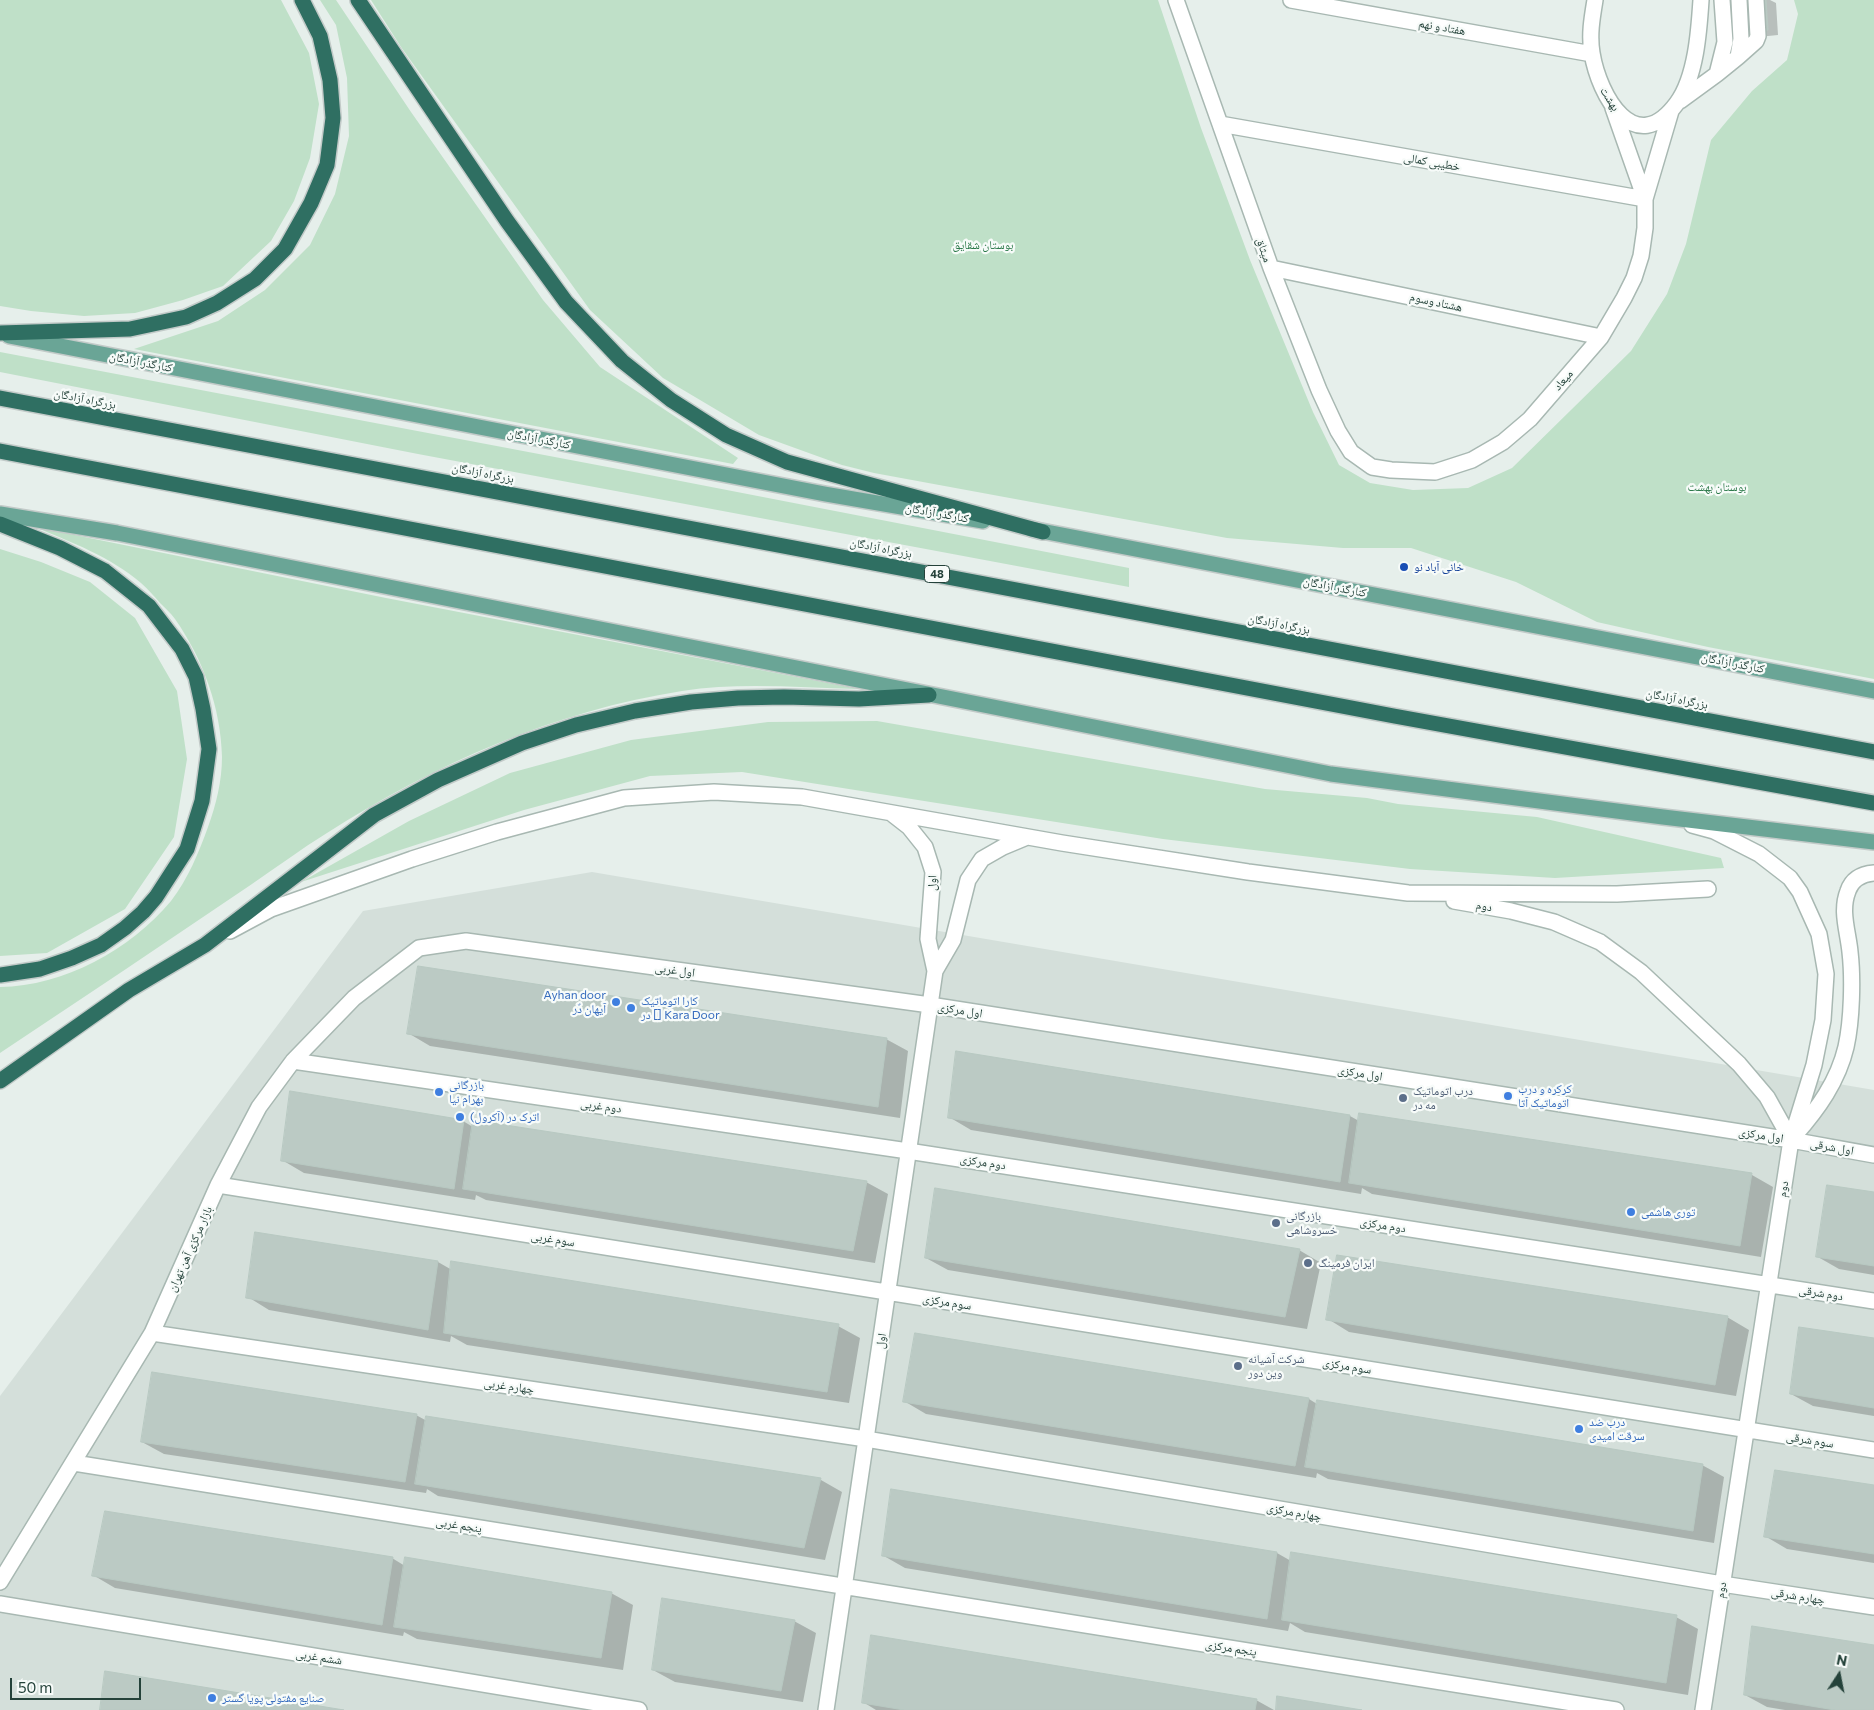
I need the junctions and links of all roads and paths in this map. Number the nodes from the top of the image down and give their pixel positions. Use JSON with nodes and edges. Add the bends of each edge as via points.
{"nodes":[{"id":1,"x":302,"y":0,"type":"edge"},
{"id":2,"x":358,"y":0,"type":"edge"},
{"id":3,"x":1176,"y":0,"type":"edge"},
{"id":4,"x":1291,"y":0,"type":"edge"},
{"id":5,"x":1595,"y":0,"type":"edge"},
{"id":6,"x":1701,"y":0,"type":"edge"},
{"id":7,"x":1722,"y":0,"type":"edge"},
{"id":8,"x":1738,"y":0,"type":"edge"},
{"id":9,"x":1756,"y":0,"type":"edge"},
{"id":10,"x":1592,"y":54,"type":"junction"},
{"id":11,"x":1738,"y":57,"type":"junction"},
{"id":12,"x":1716,"y":74,"type":"junction"},
{"id":13,"x":1675,"y":106,"type":"junction"},
{"id":14,"x":1612,"y":107,"type":"junction"},
{"id":15,"x":1220,"y":124,"type":"junction"},
{"id":16,"x":1645,"y":199,"type":"junction"},
{"id":17,"x":1271,"y":268,"type":"junction"},
{"id":18,"x":0,"y":334,"type":"edge"},
{"id":19,"x":1601,"y":336,"type":"junction"},
{"id":20,"x":0,"y":398,"type":"edge"},
{"id":21,"x":0,"y":451,"type":"edge"},
{"id":22,"x":1391,"y":470,"type":"joint"},
{"id":23,"x":0,"y":514,"type":"edge"},
{"id":24,"x":0,"y":524,"type":"edge"},
{"id":25,"x":1044,"y":532,"type":"junction"},
{"id":26,"x":1874,"y":691,"type":"edge"},
{"id":27,"x":930,"y":695,"type":"junction"},
{"id":28,"x":1874,"y":752,"type":"edge"},
{"id":29,"x":1874,"y":803,"type":"edge"},
{"id":30,"x":888,"y":811,"type":"junction"},
{"id":31,"x":1663,"y":817,"type":"junction"},
{"id":32,"x":1028,"y":836,"type":"junction"},
{"id":33,"x":1874,"y":842,"type":"edge"},
{"id":34,"x":1874,"y":873,"type":"edge"},
{"id":35,"x":1708,"y":889,"type":"dead end"},
{"id":36,"x":1408,"y":893,"type":"junction"},
{"id":37,"x":205,"y":945,"type":"junction"},
{"id":38,"x":419,"y":948,"type":"joint"},
{"id":39,"x":935,"y":971,"type":"junction"},
{"id":40,"x":0,"y":975,"type":"edge"},
{"id":41,"x":930,"y":1005,"type":"junction"},
{"id":42,"x":293,"y":1061,"type":"junction"},
{"id":43,"x":0,"y":1081,"type":"edge"},
{"id":44,"x":1791,"y":1140,"type":"junction"},
{"id":45,"x":908,"y":1151,"type":"junction"},
{"id":46,"x":1874,"y":1155,"type":"edge"},
{"id":47,"x":218,"y":1185,"type":"junction"},
{"id":48,"x":1769,"y":1285,"type":"junction"},
{"id":49,"x":888,"y":1293,"type":"junction"},
{"id":50,"x":1874,"y":1300,"type":"edge"},
{"id":51,"x":152,"y":1333,"type":"junction"},
{"id":52,"x":1746,"y":1430,"type":"junction"},
{"id":53,"x":866,"y":1439,"type":"junction"},
{"id":54,"x":1874,"y":1450,"type":"edge"},
{"id":55,"x":74,"y":1463,"type":"junction"},
{"id":56,"x":0,"y":1582,"type":"edge"},
{"id":57,"x":1722,"y":1584,"type":"junction"},
{"id":58,"x":845,"y":1586,"type":"junction"},
{"id":59,"x":0,"y":1604,"type":"edge"},
{"id":60,"x":1874,"y":1607,"type":"edge"},
{"id":61,"x":639,"y":1710,"type":"edge"},
{"id":62,"x":826,"y":1710,"type":"edge"},
{"id":63,"x":1616,"y":1710,"type":"edge"},
{"id":64,"x":1703,"y":1710,"type":"edge"}],
"edges":[{"from":1,"to":18,"type":"highway","via":[[320,36],[330,80],[333,118],[327,165],[311,203],[285,249],[255,279],[217,303],[186,317],[130,329]]},
{"from":2,"to":25,"type":"highway","via":[[507,221],[566,302],[622,361],[671,400],[726,435],[787,462]]},
{"from":3,"to":15,"type":"street","name":"میثاق"},
{"from":4,"to":10,"type":"street","name":"هفتاد و نهم"},
{"from":5,"to":10,"type":"street","name":"بهشت","via":[[1591,22]]},
{"from":6,"to":13,"type":"street","via":[[1692,68]]},
{"from":7,"to":12,"type":"street","via":[[1725,42]]},
{"from":8,"to":11,"type":"street","via":[[1741,39]]},
{"from":9,"to":11,"type":"street","name":"بهشت","via":[[1758,36]]},
{"from":10,"to":14,"type":"street","name":"بهشت","via":[[1602,89]]},
{"from":11,"to":12,"type":"street","name":"بهشت"},
{"from":12,"to":13,"type":"street","name":"بهشت"},
{"from":13,"to":14,"type":"street","name":"بهشت","via":[[1664,118],[1648,125],[1634,124]]},
{"from":13,"to":16,"type":"street"},
{"from":14,"to":16,"type":"street"},
{"from":15,"to":16,"type":"street","name":"خطیبی کمالی"},
{"from":15,"to":17,"type":"street","name":"میثاق"},
{"from":16,"to":19,"type":"street","name":"میعاد","via":[[1645,228],[1634,278]]},
{"from":17,"to":19,"type":"street","name":"هشتاد وسوم"},
{"from":17,"to":22,"type":"street","name":"میثاق","via":[[1338,431],[1351,452],[1372,467]]},
{"from":18,"to":25,"type":"main road","name":"کنارگذر آزادگان","via":[[825,494]]},
{"from":19,"to":22,"type":"street","name":"میعاد","via":[[1530,419],[1503,442],[1472,460],[1434,472]]},
{"from":20,"to":28,"type":"highway","name":"بزرگراه آزادگان","number":"48"},
{"from":21,"to":29,"type":"highway","via":[[1364,711]]},
{"from":23,"to":27,"type":"main road","via":[[117,532]]},
{"from":24,"to":40,"type":"highway","via":[[60,548],[105,571],[149,606],[182,649],[196,677],[209,749],[202,801],[187,848],[143,912],[101,944],[72,958],[40,969]]},
{"from":25,"to":26,"type":"main road","name":"کنارگذر آزادگان"},
{"from":27,"to":31,"type":"main road","via":[[1331,774]]},
{"from":27,"to":37,"type":"highway","via":[[859,699],[738,698],[692,702],[585,723],[522,743],[438,780],[374,815]]},
{"from":30,"to":32,"type":"street"},
{"from":30,"to":37,"type":"street","via":[[802,797],[714,792],[624,798],[498,832],[330,887],[271,908]]},
{"from":30,"to":39,"type":"street","name":"اول","via":[[909,827],[924,847],[933,872],[928,939]]},
{"from":31,"to":33,"type":"main road"},
{"from":31,"to":44,"type":"street","via":[[1714,831],[1759,854],[1790,878],[1819,934],[1826,974],[1823,1020],[1814,1065]]},
{"from":32,"to":36,"type":"street","via":[[1248,872]]},
{"from":32,"to":39,"type":"street","name":"اول","via":[[982,859],[968,880],[953,940]]},
{"from":34,"to":44,"type":"street","via":[[1855,879],[1844,904],[1850,953],[1851,1017],[1846,1047],[1836,1077],[1815,1112]]},
{"from":35,"to":36,"type":"street","via":[[1617,894]]},
{"from":36,"to":44,"type":"street","name":"دوم","via":[[1511,911],[1554,922],[1600,942],[1641,972],[1739,1064],[1767,1097]]},
{"from":37,"to":43,"type":"highway","via":[[129,990]]},
{"from":38,"to":41,"type":"street","name":"اول غربی","via":[[466,941]]},
{"from":38,"to":42,"type":"street","name":"بازار مرکزی آهن تهران","via":[[354,998]]},
{"from":39,"to":41,"type":"street","name":"اول"},
{"from":41,"to":44,"type":"street","name":"اول مرکزی"},
{"from":41,"to":45,"type":"street","name":"اول"},
{"from":42,"to":45,"type":"street","name":"دوم غربی"},
{"from":42,"to":47,"type":"street","name":"بازار مرکزی آهن تهران","via":[[259,1107]]},
{"from":44,"to":46,"type":"street","name":"اول شرقی"},
{"from":44,"to":48,"type":"street","name":"دوم"},
{"from":45,"to":48,"type":"street","name":"دوم مرکزی"},
{"from":45,"to":49,"type":"street","name":"اول"},
{"from":47,"to":49,"type":"street","name":"سوم غربی"},
{"from":47,"to":51,"type":"street","name":"بازار مرکزی آهن تهران"},
{"from":48,"to":50,"type":"street","name":"دوم شرقی"},
{"from":48,"to":52,"type":"street","name":"دوم"},
{"from":49,"to":52,"type":"street","name":"سوم مرکزی"},
{"from":49,"to":53,"type":"street","name":"اول"},
{"from":51,"to":53,"type":"street","name":"چهارم غربی"},
{"from":51,"to":55,"type":"street","name":"بازار مرکزی آهن تهران"},
{"from":52,"to":54,"type":"street","name":"سوم شرقی"},
{"from":52,"to":57,"type":"street","name":"دوم"},
{"from":53,"to":57,"type":"street","name":"چهارم مرکزی"},
{"from":53,"to":58,"type":"street","name":"اول"},
{"from":55,"to":56,"type":"street","name":"بازار مرکزی آهن تهران"},
{"from":55,"to":58,"type":"street","name":"پنجم غربی"},
{"from":57,"to":60,"type":"street","name":"چهارم شرقی"},
{"from":57,"to":64,"type":"street","name":"دوم"},
{"from":58,"to":62,"type":"street","name":"اول"},
{"from":58,"to":63,"type":"street","name":"پنجم مرکزی"},
{"from":59,"to":61,"type":"street","name":"ششم غربی"}]}
